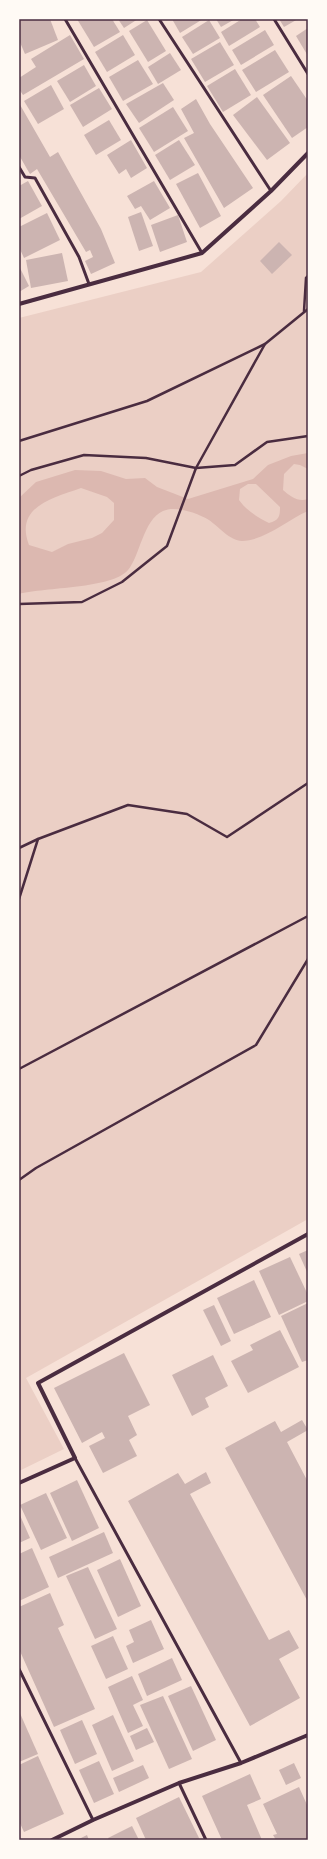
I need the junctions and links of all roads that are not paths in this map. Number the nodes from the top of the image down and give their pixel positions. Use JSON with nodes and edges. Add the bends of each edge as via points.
{"nodes":[{"id":1,"x":65,"y":19,"type":"edge"},
{"id":2,"x":159,"y":19,"type":"edge"},
{"id":3,"x":274,"y":19,"type":"edge"},
{"id":4,"x":308,"y":74,"type":"edge"},
{"id":5,"x":308,"y":153,"type":"edge"},
{"id":6,"x":19,"y":167,"type":"edge"},
{"id":7,"x":272,"y":191,"type":"junction"},
{"id":8,"x":202,"y":253,"type":"junction"},
{"id":9,"x":89,"y":284,"type":"junction"},
{"id":10,"x":19,"y":304,"type":"edge"},
{"id":11,"x":308,"y":1234,"type":"edge"},
{"id":12,"x":75,"y":1458,"type":"junction"},
{"id":13,"x":19,"y":1483,"type":"edge"},
{"id":14,"x":19,"y":1669,"type":"edge"},
{"id":15,"x":308,"y":1735,"type":"edge"},
{"id":16,"x":241,"y":1763,"type":"junction"},
{"id":17,"x":179,"y":1783,"type":"junction"},
{"id":18,"x":93,"y":1820,"type":"junction"},
{"id":19,"x":52,"y":1840,"type":"edge"},
{"id":20,"x":206,"y":1840,"type":"edge"}],
"edges":[{"from":1,"to":8,"type":"lane"},
{"from":2,"to":7,"type":"lane"},
{"from":3,"to":4,"type":"lane"},
{"from":5,"to":7,"type":"street"},
{"from":6,"to":9,"type":"lane","via":[[25,177],[35,178],[78,257]]},
{"from":7,"to":8,"type":"street"},
{"from":8,"to":9,"type":"street"},
{"from":9,"to":10,"type":"street"},
{"from":11,"to":12,"type":"street","via":[[38,1383]]},
{"from":12,"to":13,"type":"street"},
{"from":12,"to":16,"type":"lane"},
{"from":14,"to":18,"type":"lane"},
{"from":15,"to":16,"type":"street"},
{"from":16,"to":17,"type":"street"},
{"from":17,"to":18,"type":"street"},
{"from":17,"to":20,"type":"lane"},
{"from":18,"to":19,"type":"street"}]}
